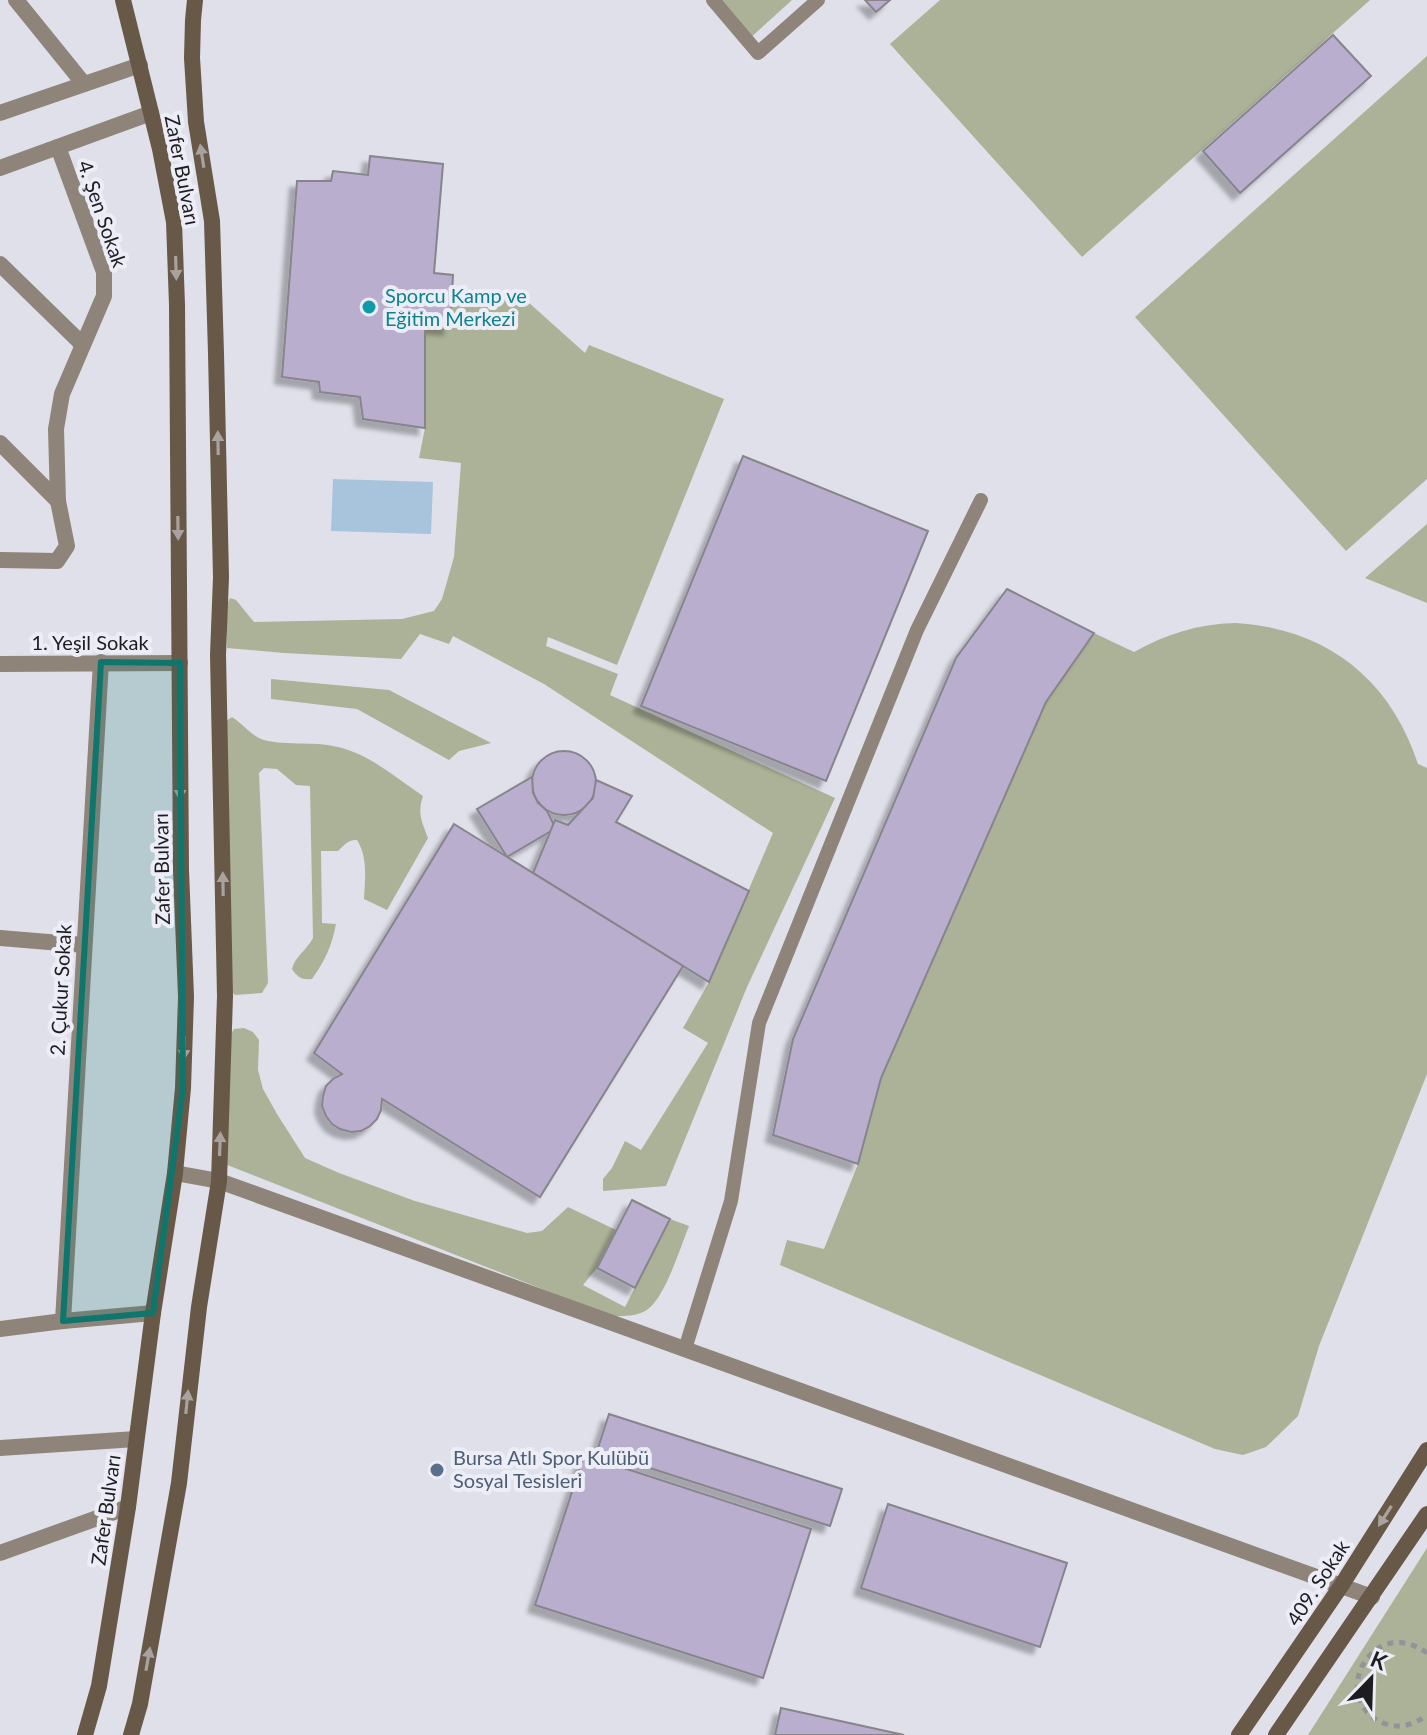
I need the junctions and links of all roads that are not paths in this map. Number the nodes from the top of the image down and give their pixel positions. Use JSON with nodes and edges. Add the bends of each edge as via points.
{"nodes":[{"id":1,"x":16,"y":0,"type":"edge"},
{"id":2,"x":123,"y":0,"type":"edge"},
{"id":3,"x":195,"y":0,"type":"edge"},
{"id":4,"x":713,"y":0,"type":"edge"},
{"id":5,"x":818,"y":0,"type":"edge"},
{"id":6,"x":140,"y":65,"type":"junction"},
{"id":7,"x":84,"y":84,"type":"junction"},
{"id":8,"x":0,"y":113,"type":"edge"},
{"id":9,"x":151,"y":113,"type":"junction"},
{"id":10,"x":58,"y":147,"type":"junction"},
{"id":11,"x":0,"y":168,"type":"edge"},
{"id":12,"x":0,"y":264,"type":"edge"},
{"id":13,"x":82,"y":344,"type":"junction"},
{"id":14,"x":0,"y":443,"type":"edge"},
{"id":15,"x":981,"y":500,"type":"dead end"},
{"id":16,"x":58,"y":501,"type":"junction"},
{"id":17,"x":0,"y":560,"type":"edge"},
{"id":18,"x":101,"y":662,"type":"junction"},
{"id":19,"x":180,"y":663,"type":"junction"},
{"id":20,"x":0,"y":664,"type":"edge"},
{"id":21,"x":0,"y":938,"type":"edge"},
{"id":22,"x":84,"y":945,"type":"junction"},
{"id":23,"x":175,"y":1173,"type":"junction"},
{"id":24,"x":219,"y":1181,"type":"junction"},
{"id":25,"x":153,"y":1313,"type":"junction"},
{"id":26,"x":63,"y":1321,"type":"junction"},
{"id":27,"x":0,"y":1329,"type":"edge"},
{"id":28,"x":685,"y":1349,"type":"junction"},
{"id":29,"x":136,"y":1439,"type":"junction"},
{"id":30,"x":0,"y":1448,"type":"edge"},
{"id":31,"x":1427,"y":1450,"type":"edge"},
{"id":32,"x":128,"y":1507,"type":"junction"},
{"id":33,"x":1427,"y":1514,"type":"edge"},
{"id":34,"x":0,"y":1553,"type":"edge"},
{"id":35,"x":1341,"y":1586,"type":"junction"},
{"id":36,"x":1372,"y":1597,"type":"junction"},
{"id":37,"x":85,"y":1735,"type":"edge"},
{"id":38,"x":131,"y":1735,"type":"edge"},
{"id":39,"x":1239,"y":1735,"type":"edge"},
{"id":40,"x":1276,"y":1735,"type":"edge"}],
"edges":[{"from":1,"to":7,"type":"street"},
{"from":2,"to":6,"type":"main road","name":"Zafer Bulvarı"},
{"from":24,"to":3,"type":"main road","name":"Zafer Bulvarı","one_way":true,"via":[[225,996],[221,577],[212,221],[196,122]]},
{"from":4,"to":5,"type":"lane","via":[[758,53]]},
{"from":6,"to":7,"type":"street"},
{"from":6,"to":9,"type":"main road","name":"Zafer Bulvarı"},
{"from":7,"to":8,"type":"street"},
{"from":9,"to":10,"type":"street"},
{"from":9,"to":19,"type":"main road","name":"Zafer Bulvarı","one_way":true,"via":[[174,222]]},
{"from":10,"to":11,"type":"street"},
{"from":10,"to":13,"type":"street","name":"4. Şen Sokak","via":[[104,272],[104,296]]},
{"from":12,"to":13,"type":"street"},
{"from":13,"to":16,"type":"street","name":"4. Şen Sokak","via":[[62,394],[56,429]]},
{"from":14,"to":16,"type":"street"},
{"from":15,"to":28,"type":"lane","via":[[917,630],[759,1023],[731,1201]]},
{"from":16,"to":17,"type":"street","name":"4. Şen Sokak","via":[[67,546],[57,561]]},
{"from":18,"to":19,"type":"street","name":"1. Yeşil Sokak"},
{"from":18,"to":20,"type":"street","name":"1. Yeşil Sokak"},
{"from":18,"to":22,"type":"street","name":"2. Çukur Sokak"},
{"from":19,"to":23,"type":"main road","name":"Zafer Bulvarı","one_way":true,"via":[[186,997]]},
{"from":21,"to":22,"type":"street"},
{"from":22,"to":26,"type":"street","name":"2. Çukur Sokak"},
{"from":23,"to":24,"type":"street"},
{"from":23,"to":25,"type":"main road","name":"Zafer Bulvarı"},
{"from":24,"to":28,"type":"street"},
{"from":38,"to":24,"type":"main road","name":"Zafer Bulvarı","one_way":true,"via":[[179,1483]]},
{"from":25,"to":26,"type":"street"},
{"from":25,"to":29,"type":"main road","name":"Zafer Bulvarı"},
{"from":26,"to":27,"type":"street"},
{"from":28,"to":35,"type":"street"},
{"from":29,"to":30,"type":"street"},
{"from":29,"to":32,"type":"main road","name":"Zafer Bulvarı"},
{"from":31,"to":35,"type":"main road","name":"409. Sokak","one_way":true},
{"from":32,"to":34,"type":"street"},
{"from":32,"to":37,"type":"main road","name":"Zafer Bulvarı","via":[[99,1686]]},
{"from":33,"to":36,"type":"main road"},
{"from":35,"to":36,"type":"street"},
{"from":35,"to":39,"type":"main road","name":"409. Sokak"},
{"from":36,"to":40,"type":"main road"}]}
